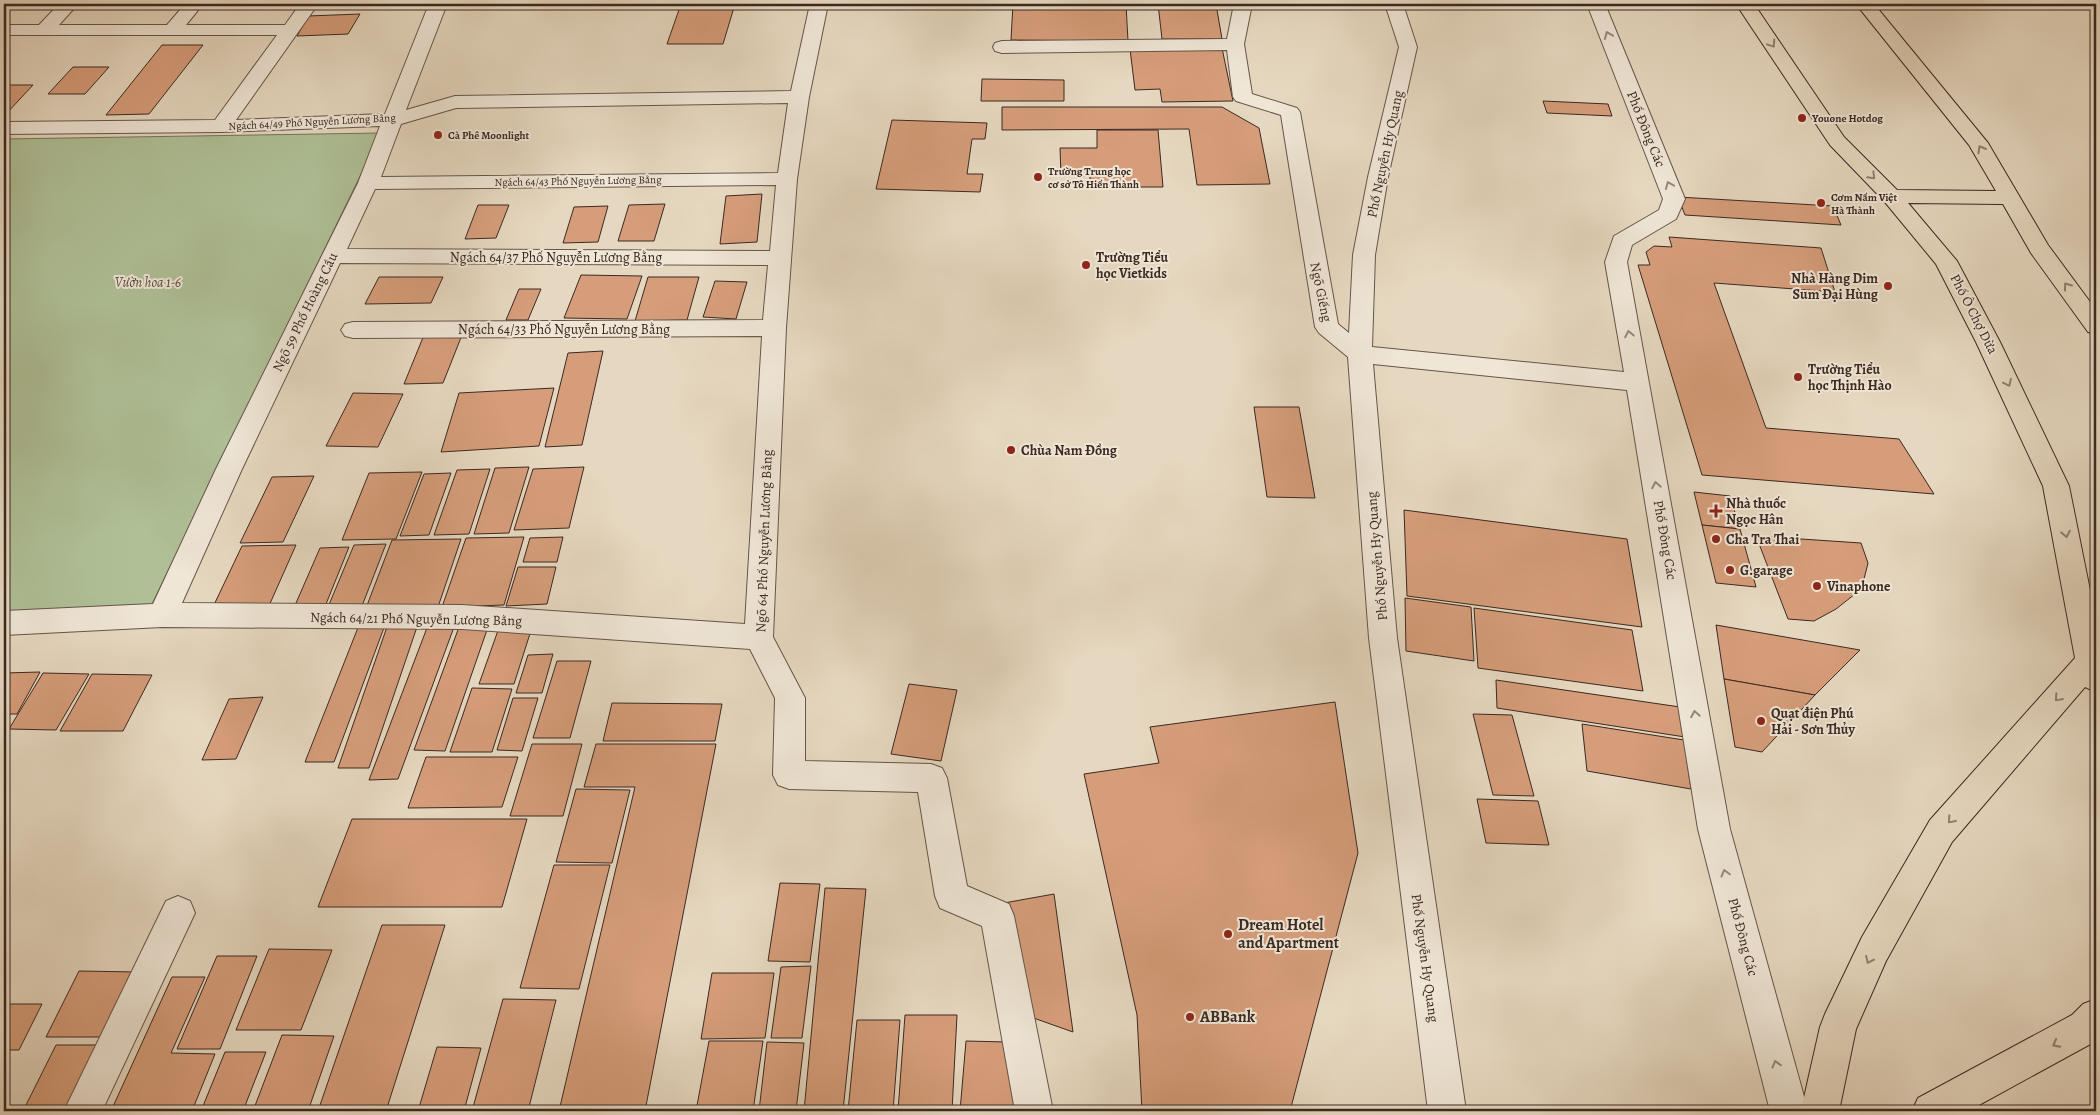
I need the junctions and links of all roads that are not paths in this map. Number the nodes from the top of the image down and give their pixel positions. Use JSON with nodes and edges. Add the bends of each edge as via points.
{"nodes":[{"id":1,"x":69,"y":4,"type":"edge"},
{"id":2,"x":194,"y":4,"type":"edge"},
{"id":3,"x":309,"y":4,"type":"edge"},
{"id":4,"x":438,"y":4,"type":"edge"},
{"id":5,"x":819,"y":4,"type":"edge"},
{"id":6,"x":1243,"y":4,"type":"edge"},
{"id":7,"x":1394,"y":4,"type":"edge"},
{"id":8,"x":1596,"y":4,"type":"edge"},
{"id":9,"x":1745,"y":4,"type":"edge"},
{"id":10,"x":1865,"y":4,"type":"edge"},
{"id":11,"x":4,"y":30,"type":"edge"},
{"id":12,"x":44,"y":30,"type":"junction"},
{"id":13,"x":172,"y":30,"type":"junction"},
{"id":14,"x":291,"y":30,"type":"junction"},
{"id":15,"x":1236,"y":44,"type":"junction"},
{"id":16,"x":1002,"y":47,"type":"dead end"},
{"id":17,"x":799,"y":97,"type":"junction"},
{"id":18,"x":394,"y":120,"type":"junction"},
{"id":19,"x":221,"y":126,"type":"junction"},
{"id":20,"x":4,"y":128,"type":"edge"},
{"id":21,"x":786,"y":179,"type":"junction"},
{"id":22,"x":368,"y":183,"type":"junction"},
{"id":23,"x":1891,"y":196,"type":"junction"},
{"id":24,"x":2009,"y":198,"type":"junction"},
{"id":25,"x":331,"y":256,"type":"junction"},
{"id":26,"x":780,"y":258,"type":"junction"},
{"id":27,"x":2096,"y":326,"type":"edge"},
{"id":28,"x":774,"y":328,"type":"junction"},
{"id":29,"x":353,"y":330,"type":"dead end"},
{"id":30,"x":1360,"y":354,"type":"junction"},
{"id":31,"x":1638,"y":382,"type":"junction"},
{"id":32,"x":162,"y":615,"type":"junction"},
{"id":33,"x":4,"y":623,"type":"edge"},
{"id":34,"x":759,"y":637,"type":"junction"},
{"id":35,"x":2093,"y":670,"type":"edge"},
{"id":36,"x":178,"y":912,"type":"dead end"},
{"id":37,"x":2096,"y":1017,"type":"edge"},
{"id":38,"x":83,"y":1111,"type":"edge"},
{"id":39,"x":1034,"y":1111,"type":"edge"},
{"id":40,"x":1447,"y":1111,"type":"edge"},
{"id":41,"x":1789,"y":1111,"type":"edge"},
{"id":42,"x":1820,"y":1111,"type":"edge"},
{"id":43,"x":1931,"y":1111,"type":"edge"}],
"edges":[{"from":1,"to":12,"type":"street"},
{"from":2,"to":13,"type":"street"},
{"from":3,"to":14,"type":"street"},
{"from":4,"to":18,"type":"street","name":"Ngõ 59 Phố Hoàng Cầu"},
{"from":5,"to":17,"type":"street","name":"Ngõ 64 Phố Nguyễn Lương Bằng"},
{"from":6,"to":15,"type":"street","name":"Ngõ Giếng"},
{"from":7,"to":30,"type":"street","name":"Phố Nguyễn Hy Quang","via":[[1408,47],[1364,255]]},
{"from":31,"to":8,"type":"street","name":"Phố Đông Các","one_way":true,"via":[[1616,262],[1622,241],[1668,214],[1674,199]]},
{"from":9,"to":23,"type":"main road","name":"Phố Ô Chợ Dừa","one_way":true,"via":[[1837,141]]},
{"from":24,"to":10,"type":"main road","one_way":true,"via":[[1978,142]]},
{"from":11,"to":12,"type":"street"},
{"from":12,"to":13,"type":"street"},
{"from":13,"to":14,"type":"street"},
{"from":14,"to":19,"type":"street"},
{"from":15,"to":16,"type":"street"},
{"from":15,"to":30,"type":"street","name":"Ngõ Giếng","via":[[1243,97],[1290,112],[1327,328]]},
{"from":17,"to":18,"type":"street","name":"Ngách 64/49 Phố Nguyễn Lương Bằng","via":[[455,102]]},
{"from":17,"to":21,"type":"street","name":"Ngõ 64 Phố Nguyễn Lương Bằng"},
{"from":18,"to":19,"type":"street","name":"Ngách 64/49 Phố Nguyễn Lương Bằng"},
{"from":18,"to":22,"type":"street","name":"Ngõ 59 Phố Hoàng Cầu"},
{"from":19,"to":20,"type":"street","name":"Ngách 64/49 Phố Nguyễn Lương Bằng"},
{"from":21,"to":22,"type":"street","name":"Ngách 64/43 Phố Nguyễn Lương Bằng"},
{"from":21,"to":26,"type":"street","name":"Ngõ 64 Phố Nguyễn Lương Bằng"},
{"from":22,"to":25,"type":"street","name":"Ngõ 59 Phố Hoàng Cầu"},
{"from":23,"to":24,"type":"main road"},
{"from":23,"to":35,"type":"main road","name":"Phố Ô Chợ Dừa","one_way":true,"via":[[1946,261],[2056,486]]},
{"from":27,"to":24,"type":"main road","one_way":true,"via":[[2039,248]]},
{"from":25,"to":26,"type":"street","name":"Ngách 64/37 Phố Nguyễn Lương Bằng"},
{"from":25,"to":32,"type":"street","name":"Ngõ 59 Phố Hoàng Cầu"},
{"from":26,"to":28,"type":"street","name":"Ngõ 64 Phố Nguyễn Lương Bằng"},
{"from":28,"to":29,"type":"street","name":"Ngách 64/33 Phố Nguyễn Lương Bằng"},
{"from":28,"to":34,"type":"street","name":"Ngõ 64 Phố Nguyễn Lương Bằng"},
{"from":30,"to":31,"type":"street"},
{"from":30,"to":40,"type":"street","name":"Phố Nguyễn Hy Quang","via":[[1383,638]]},
{"from":41,"to":31,"type":"street","name":"Phố Đông Các","one_way":true,"via":[[1714,828]]},
{"from":32,"to":33,"type":"street","name":"Ngách 64/21 Phố Nguyễn Lương Bằng"},
{"from":32,"to":34,"type":"street","name":"Ngách 64/21 Phố Nguyễn Lương Bằng","via":[[462,617]]},
{"from":34,"to":39,"type":"street","name":"Ngõ 64 Phố Nguyễn Lương Bằng","via":[[790,698],[789,775],[931,778],[952,896],[997,916]]},
{"from":35,"to":42,"type":"main road","one_way":true,"via":[[1941,831],[1874,949],[1838,1027]]},
{"from":36,"to":38,"type":"street"},
{"from":37,"to":43,"type":"main road","one_way":true,"via":[[2085,1028]]}]}
